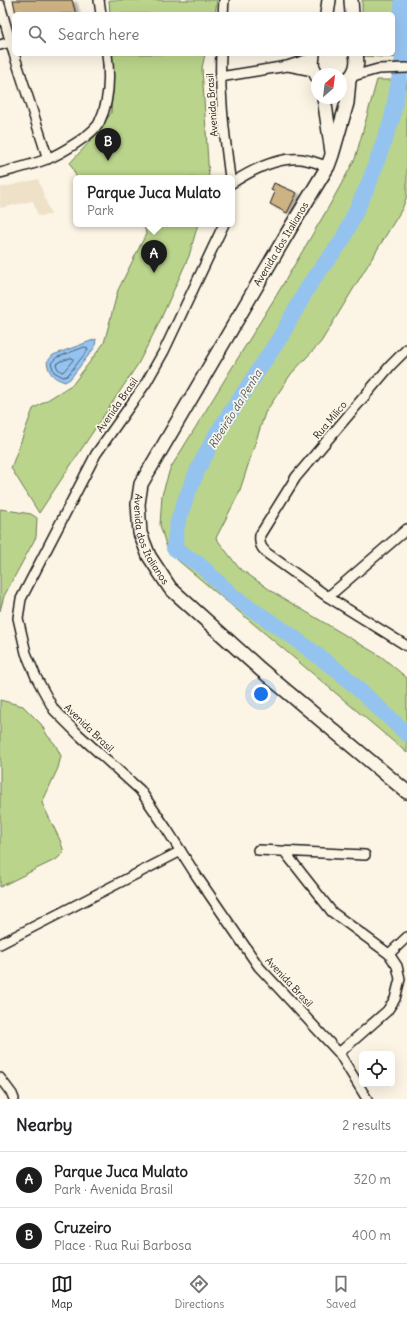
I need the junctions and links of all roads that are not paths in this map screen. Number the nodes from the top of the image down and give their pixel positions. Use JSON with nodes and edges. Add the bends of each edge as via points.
{"nodes":[{"id":1,"x":99,"y":0,"type":"edge"},
{"id":2,"x":224,"y":0,"type":"edge"},
{"id":3,"x":329,"y":0,"type":"edge"},
{"id":4,"x":351,"y":0,"type":"edge"},
{"id":5,"x":0,"y":5,"type":"edge"},
{"id":6,"x":101,"y":12,"type":"edge"},
{"id":7,"x":223,"y":12,"type":"edge"},
{"id":8,"x":327,"y":12,"type":"edge"},
{"id":9,"x":352,"y":12,"type":"edge"},
{"id":10,"x":10,"y":42,"type":"junction"},
{"id":11,"x":0,"y":45,"type":"edge"},
{"id":12,"x":12,"y":48,"type":"edge"},
{"id":13,"x":15,"y":56,"type":"edge"},
{"id":14,"x":107,"y":56,"type":"edge"},
{"id":15,"x":221,"y":56,"type":"edge"},
{"id":16,"x":357,"y":58,"type":"edge"},
{"id":17,"x":314,"y":65,"type":"edge"},
{"id":18,"x":407,"y":68,"type":"edge"},
{"id":19,"x":383,"y":69,"type":"junction"},
{"id":20,"x":220,"y":77,"type":"junction"},
{"id":21,"x":348,"y":80,"type":"edge"},
{"id":22,"x":325,"y":104,"type":"edge"},
{"id":23,"x":48,"y":159,"type":"junction"},
{"id":24,"x":330,"y":161,"type":"junction"},
{"id":25,"x":0,"y":174,"type":"edge"},
{"id":26,"x":230,"y":175,"type":"edge"},
{"id":27,"x":235,"y":181,"type":"edge"},
{"id":28,"x":223,"y":227,"type":"edge"},
{"id":29,"x":407,"y":349,"type":"edge"},
{"id":30,"x":407,"y":529,"type":"edge"},
{"id":31,"x":328,"y":597,"type":"junction"},
{"id":32,"x":407,"y":646,"type":"edge"},
{"id":33,"x":407,"y":792,"type":"edge"},
{"id":34,"x":258,"y":850,"type":"dead end"},
{"id":35,"x":181,"y":851,"type":"junction"},
{"id":36,"x":284,"y":851,"type":"junction"},
{"id":37,"x":365,"y":855,"type":"dead end"},
{"id":38,"x":407,"y":938,"type":"edge"},
{"id":39,"x":0,"y":944,"type":"edge"},
{"id":40,"x":389,"y":954,"type":"junction"},
{"id":41,"x":339,"y":1053,"type":"junction"},
{"id":42,"x":0,"y":1078,"type":"edge"},
{"id":43,"x":14,"y":1099,"type":"edge"},
{"id":44,"x":366,"y":1099,"type":"edge"}],
"edges":[{"from":1,"to":6,"type":"street"},
{"from":2,"to":7,"type":"street"},
{"from":3,"to":8,"type":"main road"},
{"from":4,"to":9,"type":"main road"},
{"from":5,"to":10,"type":"street"},
{"from":10,"to":11,"type":"street"},
{"from":10,"to":12,"type":"street"},
{"from":13,"to":23,"type":"street"},
{"from":14,"to":23,"type":"street","via":[[107,100],[98,124],[88,136]]},
{"from":15,"to":20,"type":"street","name":"Avenida Brasil"},
{"from":16,"to":19,"type":"street"},
{"from":16,"to":21,"type":"main road","name":"Avenida dos Italianos"},
{"from":17,"to":20,"type":"street","via":[[287,66]]},
{"from":18,"to":19,"type":"street"},
{"from":19,"to":21,"type":"street"},
{"from":20,"to":26,"type":"street","name":"Avenida Brasil"},
{"from":21,"to":24,"type":"main road","name":"Avenida dos Italianos","via":[[347,103]]},
{"from":22,"to":24,"type":"main road"},
{"from":23,"to":25,"type":"street"},
{"from":24,"to":27,"type":"street","via":[[284,160],[250,171]]},
{"from":24,"to":33,"type":"main road","name":"Avenida dos Italianos","via":[[141,484],[138,504],[140,533],[149,556],[170,588],[260,669]]},
{"from":28,"to":35,"type":"street","name":"Avenida Brasil","via":[[164,351],[146,383],[96,454],[21,599],[18,618],[26,653],[54,710],[140,790]]},
{"from":29,"to":31,"type":"street","name":"Rua Milico","via":[[390,365],[296,477],[260,535],[262,549]]},
{"from":30,"to":31,"type":"street"},
{"from":31,"to":32,"type":"street","name":"Rua Milico"},
{"from":34,"to":36,"type":"street"},
{"from":35,"to":39,"type":"street"},
{"from":35,"to":41,"type":"street","name":"Avenida Brasil","via":[[259,966]]},
{"from":36,"to":37,"type":"street"},
{"from":36,"to":40,"type":"street","via":[[332,912]]},
{"from":38,"to":40,"type":"street"},
{"from":40,"to":41,"type":"street","via":[[397,966],[400,979],[394,999],[387,1011]]},
{"from":41,"to":44,"type":"street","name":"Avenida Brasil"},
{"from":42,"to":43,"type":"street"}]}
